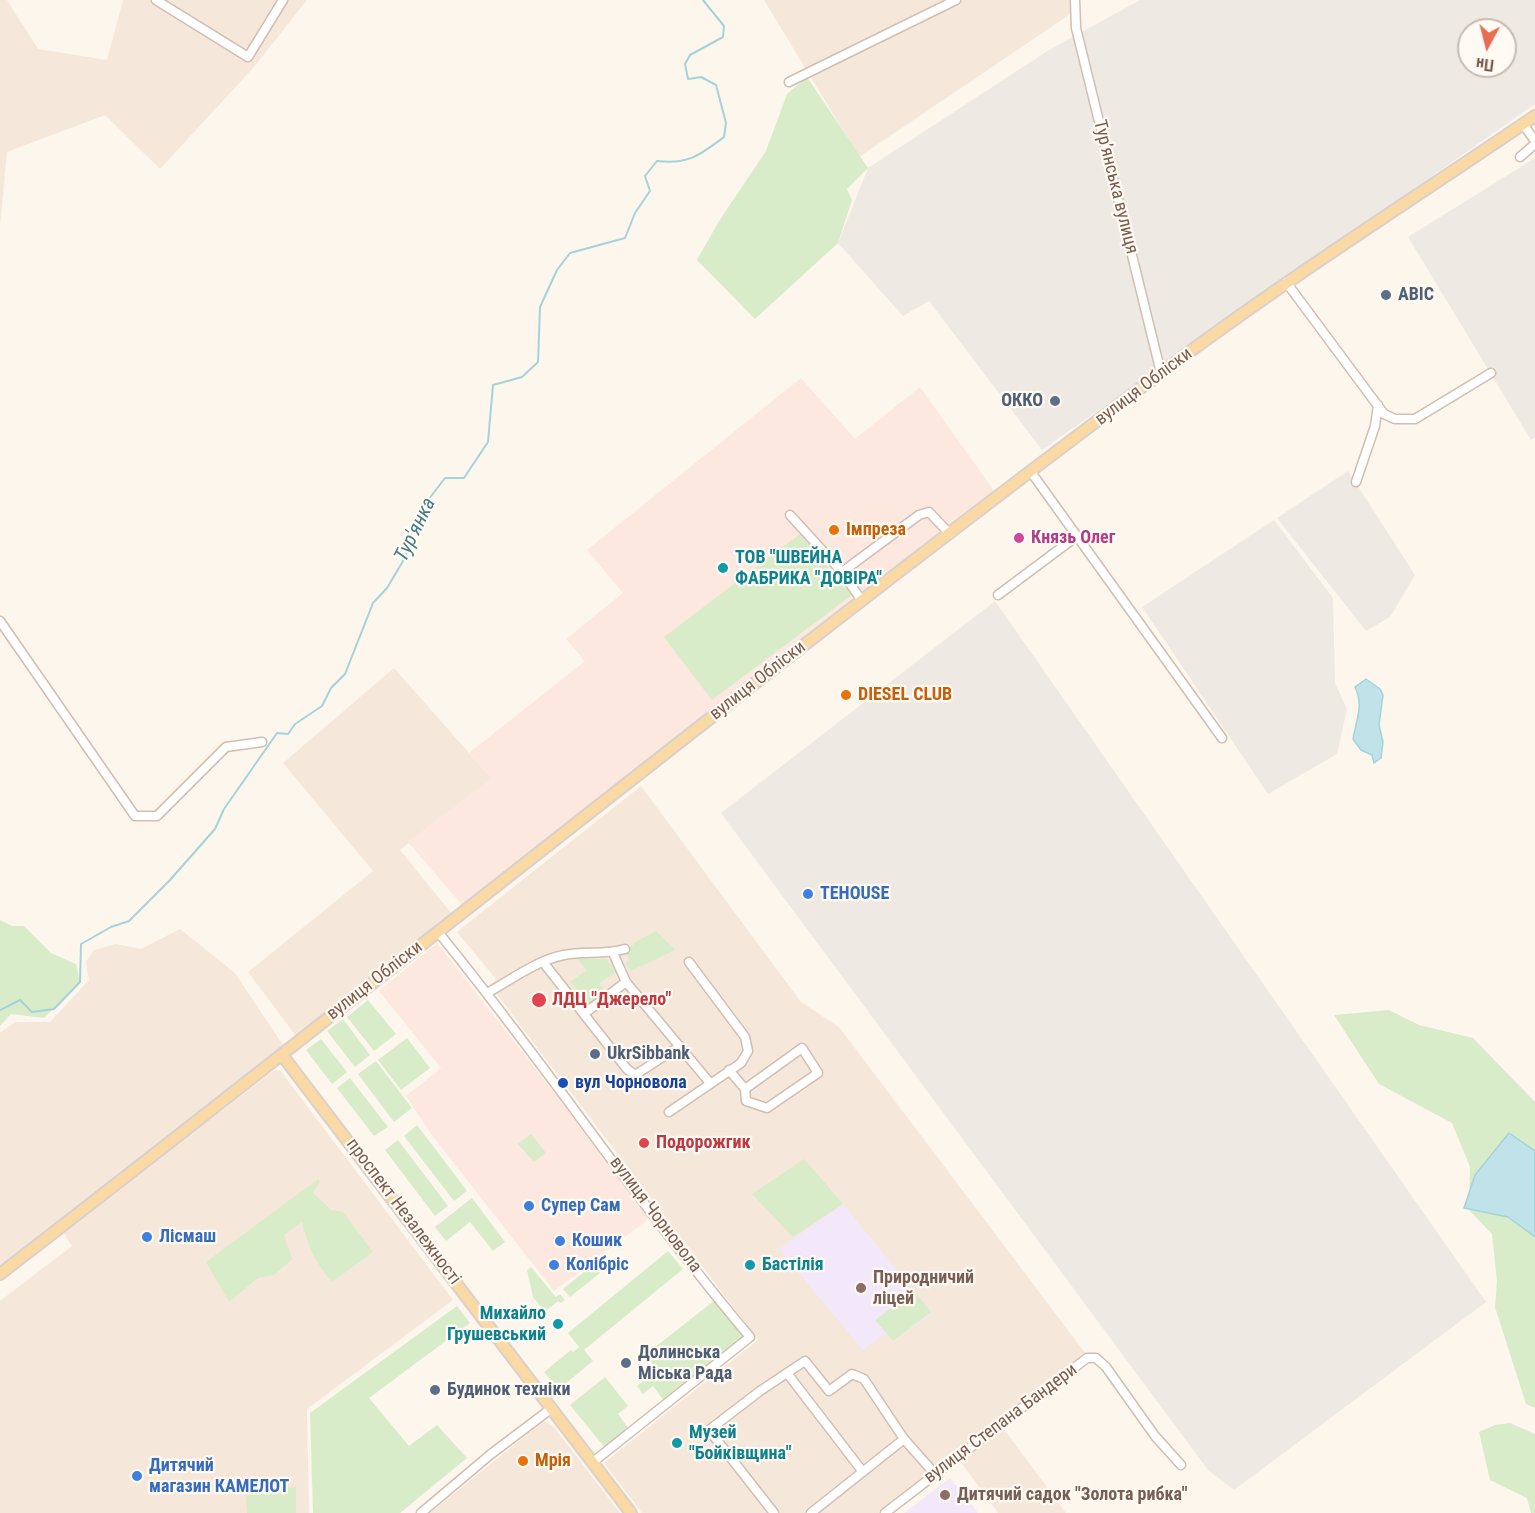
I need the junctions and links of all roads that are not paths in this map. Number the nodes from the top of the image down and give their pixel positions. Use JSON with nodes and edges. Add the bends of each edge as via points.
{"nodes":[{"id":1,"x":156,"y":0,"type":"edge"},
{"id":2,"x":283,"y":0,"type":"edge"},
{"id":3,"x":956,"y":0,"type":"edge"},
{"id":4,"x":1075,"y":0,"type":"edge"},
{"id":5,"x":789,"y":82,"type":"dead end"},
{"id":6,"x":1535,"y":116,"type":"edge"},
{"id":7,"x":1523,"y":124,"type":"junction"},
{"id":8,"x":1535,"y":143,"type":"edge"},
{"id":9,"x":1520,"y":156,"type":"dead end"},
{"id":10,"x":1286,"y":282,"type":"junction"},
{"id":11,"x":1161,"y":373,"type":"junction"},
{"id":12,"x":1491,"y":373,"type":"dead end"},
{"id":13,"x":1378,"y":405,"type":"junction"},
{"id":14,"x":1031,"y":472,"type":"junction"},
{"id":15,"x":1356,"y":482,"type":"dead end"},
{"id":16,"x":790,"y":515,"type":"dead end"},
{"id":17,"x":951,"y":534,"type":"junction"},
{"id":18,"x":1077,"y":536,"type":"junction"},
{"id":19,"x":842,"y":572,"type":"junction"},
{"id":20,"x":998,"y":595,"type":"dead end"},
{"id":21,"x":862,"y":601,"type":"junction"},
{"id":22,"x":0,"y":621,"type":"edge"},
{"id":23,"x":1222,"y":738,"type":"dead end"},
{"id":24,"x":262,"y":742,"type":"dead end"},
{"id":25,"x":438,"y":932,"type":"junction"},
{"id":26,"x":625,"y":949,"type":"dead end"},
{"id":27,"x":613,"y":953,"type":"junction"},
{"id":28,"x":543,"y":962,"type":"junction"},
{"id":29,"x":689,"y":962,"type":"dead end"},
{"id":30,"x":626,"y":982,"type":"junction"},
{"id":31,"x":488,"y":993,"type":"junction"},
{"id":32,"x":585,"y":1013,"type":"junction"},
{"id":33,"x":680,"y":1046,"type":"junction"},
{"id":34,"x":282,"y":1055,"type":"junction"},
{"id":35,"x":729,"y":1070,"type":"junction"},
{"id":36,"x":710,"y":1083,"type":"junction"},
{"id":37,"x":745,"y":1089,"type":"junction"},
{"id":38,"x":669,"y":1112,"type":"dead end"},
{"id":39,"x":0,"y":1274,"type":"edge"},
{"id":40,"x":787,"y":1373,"type":"junction"},
{"id":41,"x":552,"y":1408,"type":"junction"},
{"id":42,"x":904,"y":1439,"type":"junction"},
{"id":43,"x":593,"y":1462,"type":"junction"},
{"id":44,"x":1181,"y":1465,"type":"dead end"},
{"id":45,"x":863,"y":1472,"type":"junction"},
{"id":46,"x":935,"y":1474,"type":"junction"},
{"id":47,"x":421,"y":1513,"type":"edge"},
{"id":48,"x":631,"y":1513,"type":"edge"},
{"id":49,"x":774,"y":1513,"type":"edge"},
{"id":50,"x":812,"y":1513,"type":"edge"},
{"id":51,"x":885,"y":1513,"type":"edge"}],
"edges":[{"from":1,"to":2,"type":"street","via":[[248,57]]},
{"from":3,"to":5,"type":"street"},
{"from":4,"to":11,"type":"street","name":"Турʼянська вулиця","via":[[1076,28]]},
{"from":6,"to":7,"type":"main road","name":"вулиця Обліски"},
{"from":7,"to":8,"type":"street"},
{"from":7,"to":10,"type":"main road","name":"вулиця Обліски"},
{"from":8,"to":9,"type":"street"},
{"from":10,"to":11,"type":"main road","name":"вулиця Обліски"},
{"from":10,"to":13,"type":"street"},
{"from":11,"to":14,"type":"main road","name":"вулиця Обліски"},
{"from":12,"to":13,"type":"street","via":[[1415,419],[1395,419],[1384,414]]},
{"from":13,"to":15,"type":"street"},
{"from":14,"to":17,"type":"main road","name":"вулиця Обліски"},
{"from":14,"to":18,"type":"street"},
{"from":16,"to":19,"type":"street"},
{"from":17,"to":19,"type":"street","via":[[929,512],[919,515]]},
{"from":17,"to":21,"type":"main road","name":"вулиця Обліски"},
{"from":18,"to":20,"type":"street"},
{"from":18,"to":23,"type":"street"},
{"from":19,"to":21,"type":"street"},
{"from":21,"to":25,"type":"main road","name":"вулиця Обліски"},
{"from":22,"to":24,"type":"street","via":[[135,816],[157,816],[226,747]]},
{"from":25,"to":31,"type":"street","name":"вулиця Чорновола"},
{"from":25,"to":34,"type":"main road","name":"вулиця Обліски"},
{"from":26,"to":27,"type":"street"},
{"from":27,"to":28,"type":"street","via":[[564,955]]},
{"from":27,"to":30,"type":"street"},
{"from":28,"to":31,"type":"street"},
{"from":28,"to":32,"type":"street"},
{"from":29,"to":35,"type":"street","via":[[747,1041],[747,1055]]},
{"from":30,"to":32,"type":"street"},
{"from":30,"to":33,"type":"street"},
{"from":31,"to":43,"type":"street","name":"вулиця Чорновола","via":[[750,1337]]},
{"from":32,"to":33,"type":"street","via":[[635,1075]]},
{"from":33,"to":36,"type":"street"},
{"from":34,"to":39,"type":"main road","name":"вулиця Обліски"},
{"from":34,"to":41,"type":"main road","name":"проспект Незалежності"},
{"from":35,"to":36,"type":"street"},
{"from":35,"to":37,"type":"street"},
{"from":36,"to":38,"type":"street"},
{"from":37,"to":37,"type":"street","via":[[802,1048],[818,1073],[767,1108],[746,1101]]},
{"from":40,"to":42,"type":"street","via":[[805,1361],[829,1391],[852,1374],[864,1379]]},
{"from":40,"to":45,"type":"street"},
{"from":40,"to":49,"type":"street","via":[[709,1430]]},
{"from":41,"to":43,"type":"main road","name":"проспект Незалежності"},
{"from":41,"to":47,"type":"street"},
{"from":42,"to":45,"type":"street"},
{"from":42,"to":46,"type":"street"},
{"from":43,"to":48,"type":"main road","name":"проспект Незалежності"},
{"from":44,"to":46,"type":"street","name":"вулиця Степана Бандери","via":[[1155,1436],[1106,1367],[1096,1358],[1087,1358]]},
{"from":45,"to":50,"type":"street"},
{"from":46,"to":51,"type":"street","name":"вулиця Степана Бандери"}]}
